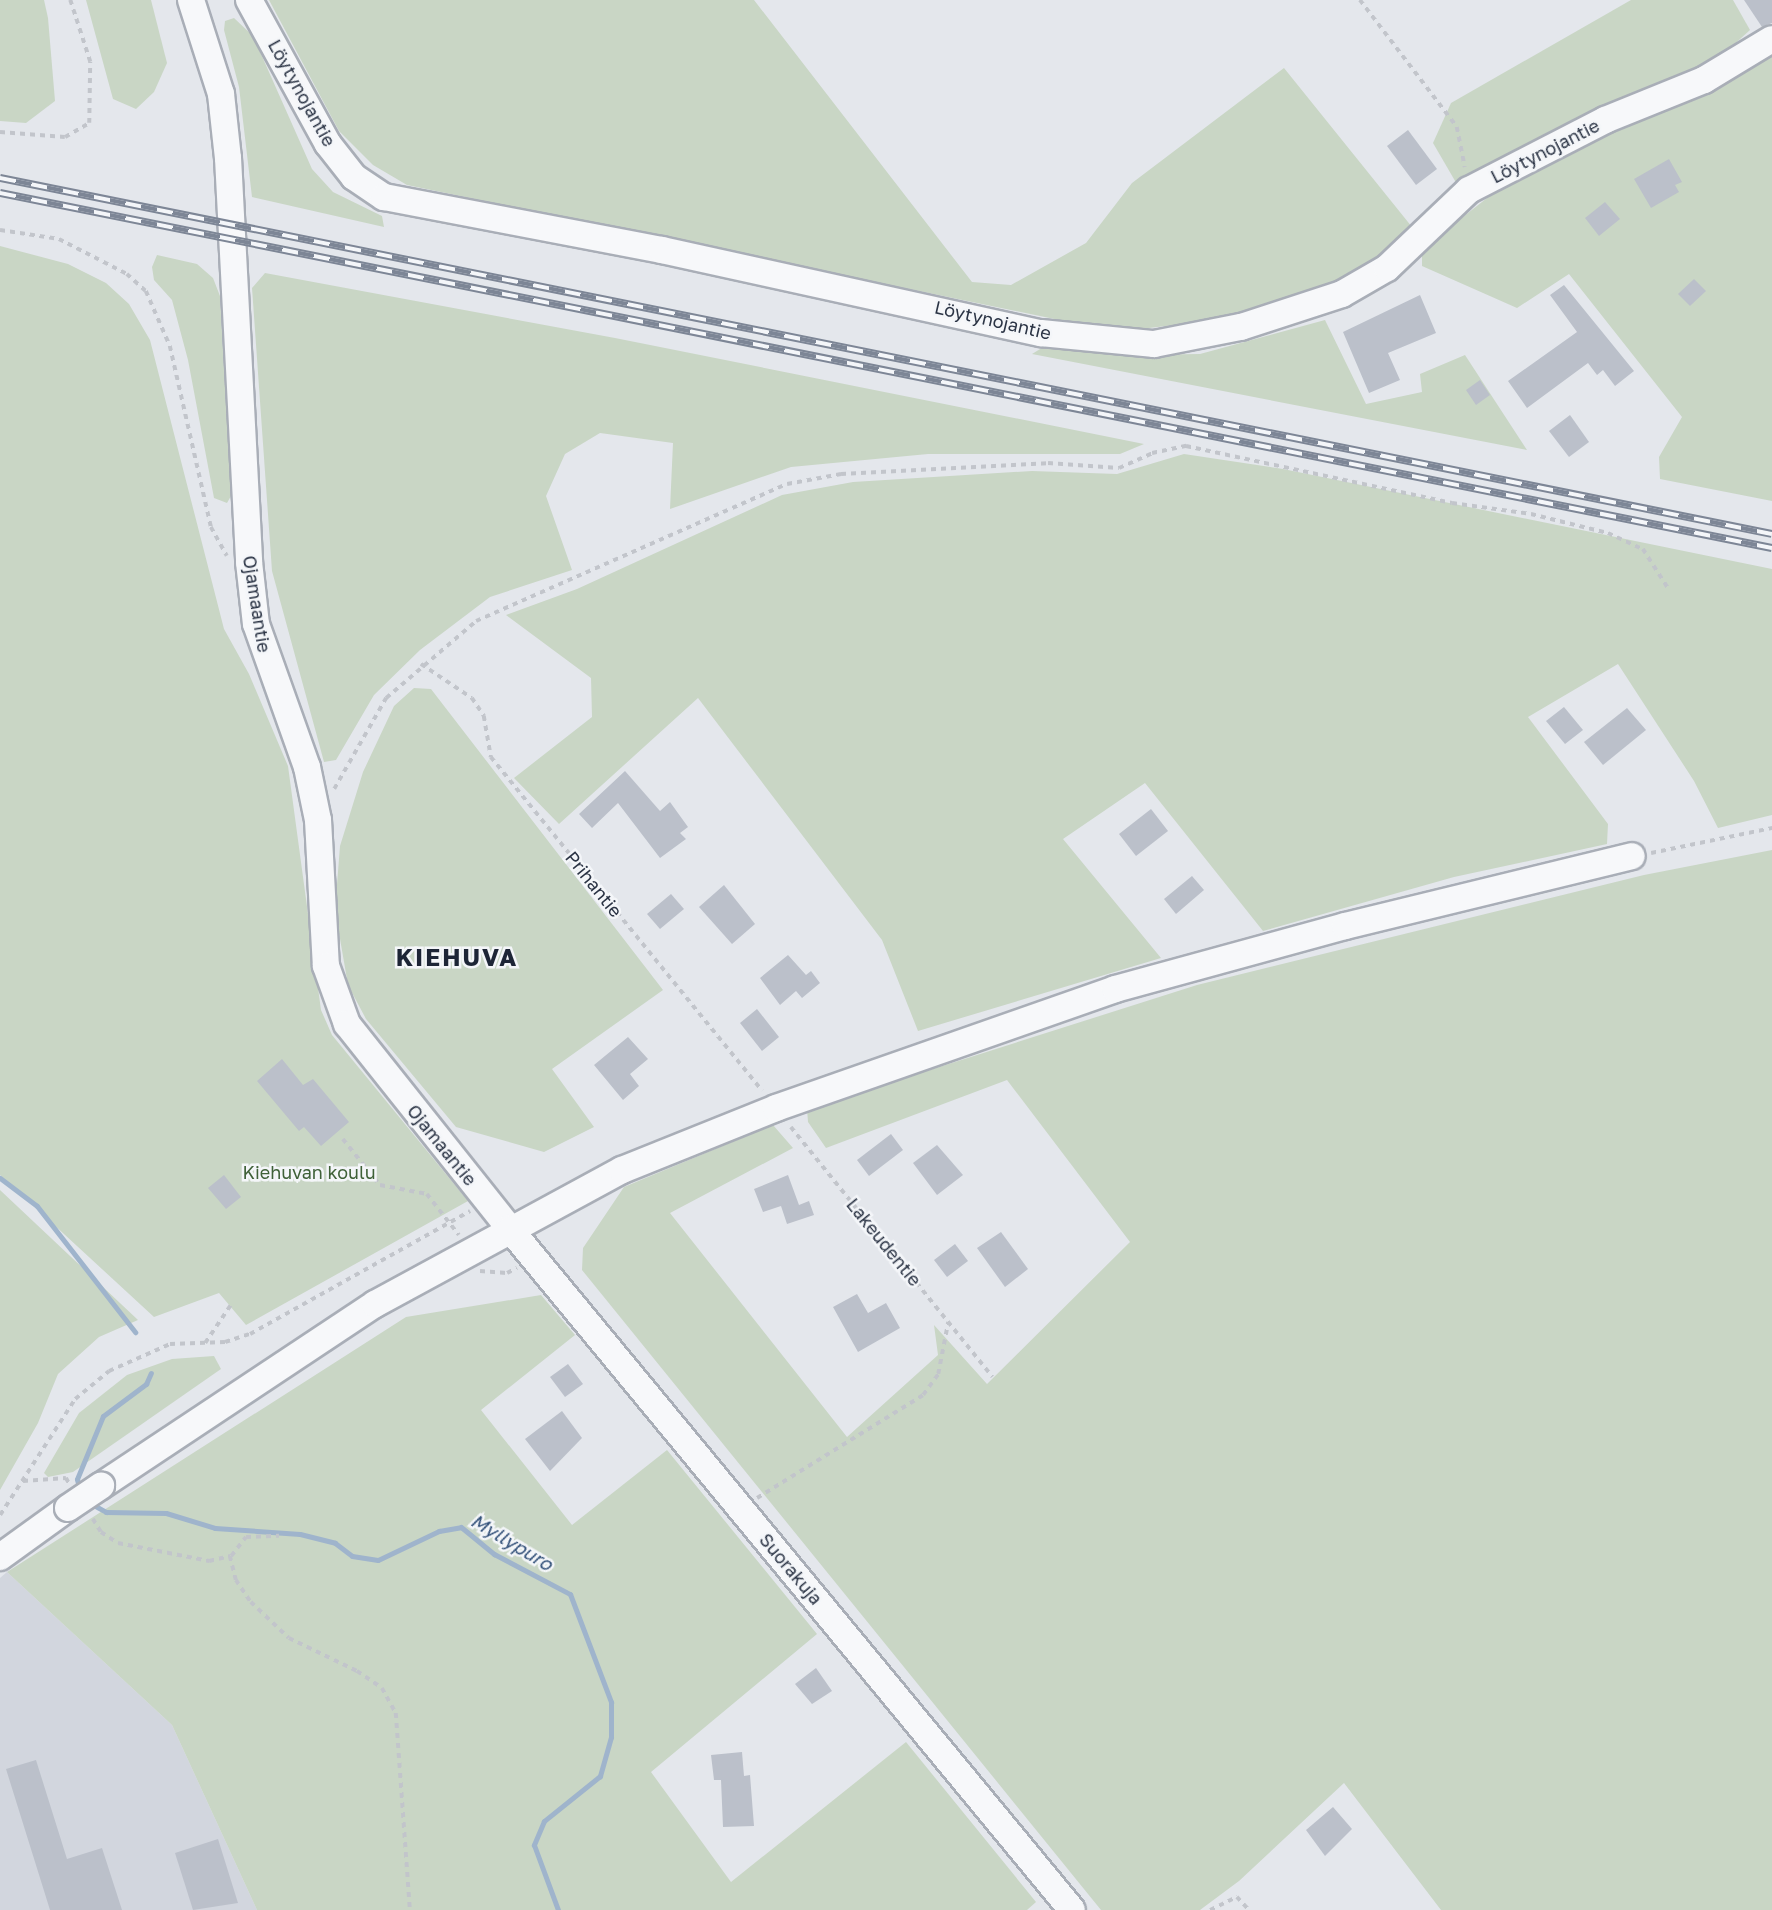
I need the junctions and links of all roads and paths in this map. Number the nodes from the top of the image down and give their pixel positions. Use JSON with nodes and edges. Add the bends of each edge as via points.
{"nodes":[{"id":1,"x":70,"y":0,"type":"edge"},
{"id":2,"x":191,"y":0,"type":"edge"},
{"id":3,"x":249,"y":0,"type":"edge"},
{"id":4,"x":1360,"y":0,"type":"edge"},
{"id":5,"x":1772,"y":39,"type":"edge"},
{"id":6,"x":0,"y":132,"type":"edge"},
{"id":7,"x":1469,"y":190,"type":"junction"},
{"id":8,"x":0,"y":230,"type":"edge"},
{"id":9,"x":249,"y":562,"type":"junction"},
{"id":10,"x":1668,"y":588,"type":"dead end"},
{"id":11,"x":421,"y":664,"type":"junction"},
{"id":12,"x":316,"y":808,"type":"junction"},
{"id":13,"x":1772,"y":828,"type":"edge"},
{"id":14,"x":1632,"y":856,"type":"joint"},
{"id":15,"x":776,"y":1108,"type":"junction"},
{"id":16,"x":343,"y":1139,"type":"dead end"},
{"id":17,"x":487,"y":1201,"type":"junction"},
{"id":18,"x":450,"y":1222,"type":"junction"},
{"id":19,"x":509,"y":1228,"type":"junction"},
{"id":20,"x":468,"y":1250,"type":"junction"},
{"id":21,"x":535,"y":1259,"type":"junction"},
{"id":22,"x":232,"y":1303,"type":"dead end"},
{"id":23,"x":948,"y":1322,"type":"junction"},
{"id":24,"x":205,"y":1343,"type":"junction"},
{"id":25,"x":993,"y":1377,"type":"dead end"},
{"id":26,"x":23,"y":1481,"type":"junction"},
{"id":27,"x":76,"y":1503,"type":"junction"},
{"id":28,"x":740,"y":1508,"type":"junction"},
{"id":29,"x":0,"y":1515,"type":"edge"},
{"id":30,"x":279,"y":1536,"type":"dead end"},
{"id":31,"x":230,"y":1556,"type":"junction"},
{"id":32,"x":0,"y":1557,"type":"edge"},
{"id":33,"x":410,"y":1910,"type":"edge"},
{"id":34,"x":1072,"y":1910,"type":"edge"},
{"id":35,"x":1210,"y":1910,"type":"edge"},
{"id":36,"x":1249,"y":1910,"type":"edge"}],
"edges":[{"from":1,"to":6,"type":"path","via":[[90,62],[89,123],[65,137]]},
{"from":2,"to":9,"type":"street","name":"Ojamaantie","via":[[221,94],[228,158]]},
{"from":3,"to":7,"type":"street","name":"Löytynojantie","via":[[328,144],[354,177],[384,197],[662,250],[1041,333],[1163,343],[1306,309],[1387,268]]},
{"from":4,"to":7,"type":"path","via":[[1457,127]]},
{"from":5,"to":7,"type":"street","name":"Löytynojantie","via":[[1704,80],[1605,120]]},
{"from":8,"to":9,"type":"path","via":[[58,239],[127,274],[146,291],[170,346],[218,545],[235,561]]},
{"from":9,"to":12,"type":"street","name":"Ojamaantie","via":[[264,654],[307,767]]},
{"from":10,"to":11,"type":"path","via":[[1643,550],[1608,533],[1531,513],[1452,503],[1186,446],[1152,453],[1118,468],[1048,463],[957,466],[841,474],[787,484],[571,582],[518,599],[476,621]]},
{"from":11,"to":12,"type":"path","via":[[387,698],[340,782]]},
{"from":11,"to":15,"type":"path","name":"Prihantie","via":[[472,698],[484,716],[491,757]]},
{"from":12,"to":17,"type":"street","name":"Ojamaantie","via":[[321,934],[335,998],[373,1061]]},
{"from":13,"to":14,"type":"path"},
{"from":14,"to":15,"type":"street","via":[[1345,926],[1115,989]]},
{"from":15,"to":19,"type":"street","via":[[622,1170]]},
{"from":15,"to":23,"type":"path","name":"Lakeudentie"},
{"from":16,"to":18,"type":"path","via":[[380,1185],[427,1194]]},
{"from":17,"to":18,"type":"path"},
{"from":17,"to":19,"type":"street","name":"Ojamaantie"},
{"from":18,"to":24,"type":"path","via":[[250,1334]]},
{"from":19,"to":20,"type":"street"},
{"from":19,"to":21,"type":"street","name":"Suorakuja"},
{"from":20,"to":21,"type":"path","via":[[479,1270],[491,1274],[507,1273]]},
{"from":20,"to":27,"type":"street","bridge":true,"via":[[312,1345]]},
{"from":21,"to":28,"type":"street","name":"Suorakuja"},
{"from":22,"to":24,"type":"path"},
{"from":23,"to":25,"type":"path","name":"Lakeudentie"},
{"from":23,"to":28,"type":"path","via":[[938,1374],[923,1395]]},
{"from":24,"to":26,"type":"path","via":[[170,1345],[109,1371],[75,1399]]},
{"from":26,"to":27,"type":"path","via":[[66,1478]]},
{"from":26,"to":29,"type":"path"},
{"from":27,"to":31,"type":"path","via":[[101,1532],[118,1543],[209,1561]]},
{"from":27,"to":32,"type":"street"},
{"from":28,"to":34,"type":"street","name":"Suorakuja"},
{"from":30,"to":31,"type":"path","via":[[246,1537]]},
{"from":31,"to":33,"type":"path","via":[[236,1580],[289,1638],[383,1688],[396,1713]]},
{"from":35,"to":36,"type":"path","via":[[1237,1896]]}]}
